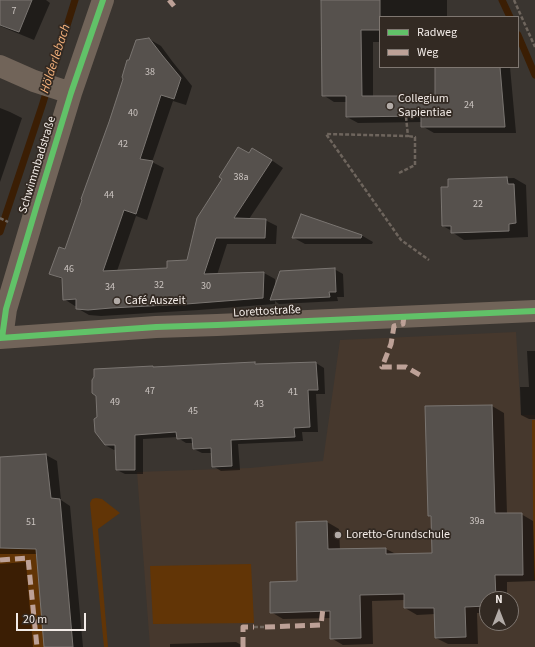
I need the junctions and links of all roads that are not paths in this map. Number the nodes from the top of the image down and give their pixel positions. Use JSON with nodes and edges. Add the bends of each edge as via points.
{"nodes":[{"id":1,"x":103,"y":0,"type":"edge"},
{"id":2,"x":0,"y":66,"type":"edge"},
{"id":3,"x":64,"y":90,"type":"junction"},
{"id":4,"x":535,"y":311,"type":"edge"},
{"id":5,"x":1,"y":338,"type":"edge"}],
"edges":[{"from":1,"to":3,"type":"street","name":"Schwimmbadstraße"},
{"from":2,"to":3,"type":"street"},
{"from":3,"to":5,"type":"street","name":"Schwimmbadstraße","via":[[6,309]]},
{"from":4,"to":5,"type":"street","name":"Lorettostraße","via":[[156,327]]}]}
